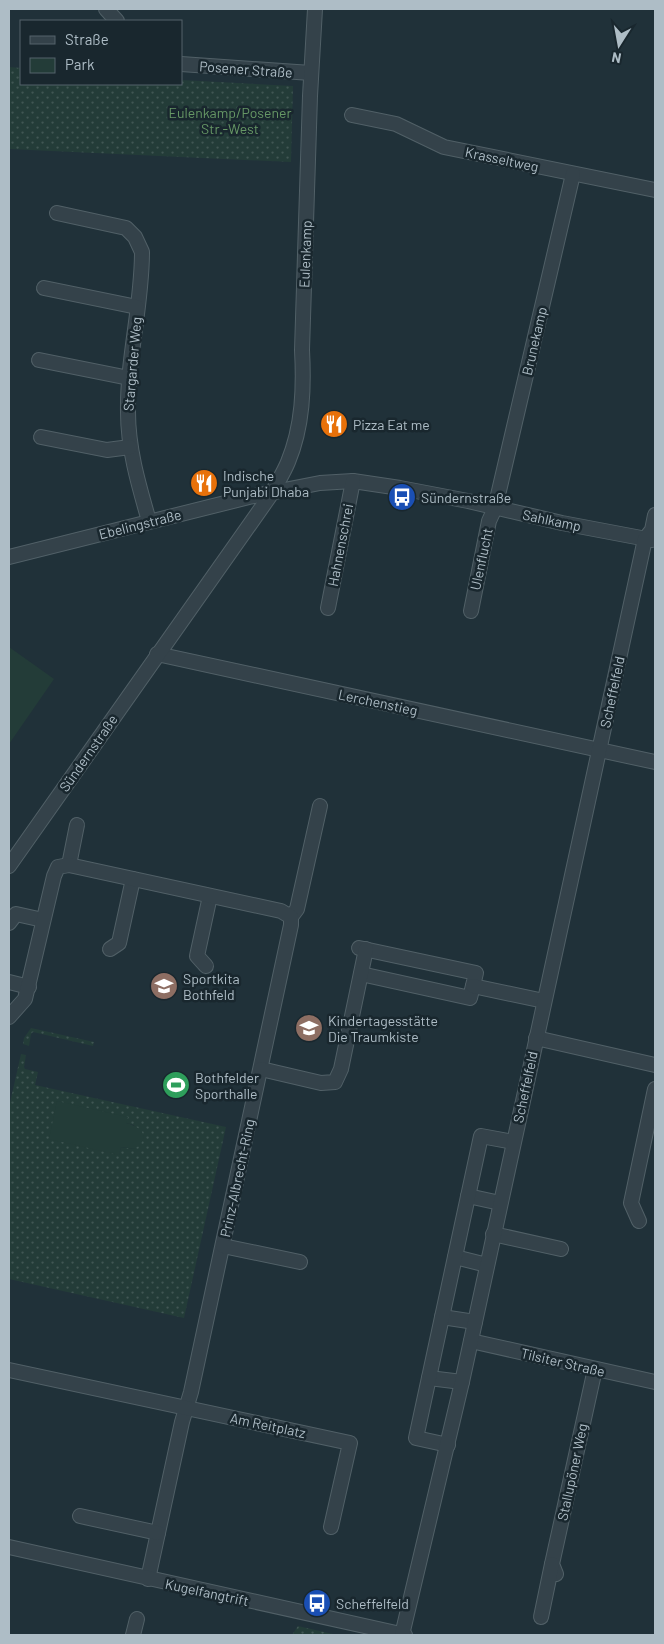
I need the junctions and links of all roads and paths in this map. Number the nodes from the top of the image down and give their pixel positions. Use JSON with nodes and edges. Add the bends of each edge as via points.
{"nodes":[{"id":1,"x":106,"y":9,"type":"edge"},
{"id":2,"x":315,"y":9,"type":"edge"},
{"id":3,"x":116,"y":20,"type":"edge"},
{"id":4,"x":182,"y":64,"type":"edge"},
{"id":5,"x":311,"y":73,"type":"junction"},
{"id":6,"x":352,"y":115,"type":"dead end"},
{"id":7,"x":572,"y":174,"type":"junction"},
{"id":8,"x":655,"y":190,"type":"edge"},
{"id":9,"x":57,"y":213,"type":"dead end"},
{"id":10,"x":44,"y":288,"type":"dead end"},
{"id":11,"x":137,"y":307,"type":"junction"},
{"id":12,"x":39,"y":360,"type":"dead end"},
{"id":13,"x":129,"y":378,"type":"junction"},
{"id":14,"x":41,"y":437,"type":"dead end"},
{"id":15,"x":130,"y":448,"type":"junction"},
{"id":16,"x":353,"y":481,"type":"junction"},
{"id":17,"x":272,"y":493,"type":"junction"},
{"id":18,"x":495,"y":508,"type":"junction"},
{"id":19,"x":655,"y":515,"type":"edge"},
{"id":20,"x":149,"y":521,"type":"junction"},
{"id":21,"x":650,"y":540,"type":"edge"},
{"id":22,"x":9,"y":557,"type":"edge"},
{"id":23,"x":328,"y":608,"type":"dead end"},
{"id":24,"x":471,"y":611,"type":"dead end"},
{"id":25,"x":158,"y":654,"type":"junction"},
{"id":26,"x":599,"y":750,"type":"junction"},
{"id":27,"x":655,"y":762,"type":"edge"},
{"id":28,"x":320,"y":806,"type":"dead end"},
{"id":29,"x":77,"y":825,"type":"dead end"},
{"id":30,"x":69,"y":865,"type":"junction"},
{"id":31,"x":9,"y":866,"type":"edge"},
{"id":32,"x":133,"y":879,"type":"junction"},
{"id":33,"x":210,"y":896,"type":"junction"},
{"id":34,"x":291,"y":917,"type":"junction"},
{"id":35,"x":43,"y":920,"type":"junction"},
{"id":36,"x":9,"y":923,"type":"edge"},
{"id":37,"x":110,"y":949,"type":"dead end"},
{"id":38,"x":206,"y":966,"type":"dead end"},
{"id":39,"x":361,"y":974,"type":"junction"},
{"id":40,"x":9,"y":982,"type":"edge"},
{"id":41,"x":29,"y":986,"type":"junction"},
{"id":42,"x":473,"y":986,"type":"junction"},
{"id":43,"x":544,"y":1001,"type":"junction"},
{"id":44,"x":9,"y":1017,"type":"edge"},
{"id":45,"x":536,"y":1038,"type":"junction"},
{"id":46,"x":655,"y":1065,"type":"edge"},
{"id":47,"x":261,"y":1070,"type":"junction"},
{"id":48,"x":655,"y":1088,"type":"edge"},
{"id":49,"x":513,"y":1142,"type":"junction"},
{"id":50,"x":468,"y":1196,"type":"junction"},
{"id":51,"x":500,"y":1203,"type":"junction"},
{"id":52,"x":639,"y":1221,"type":"dead end"},
{"id":53,"x":494,"y":1234,"type":"junction"},
{"id":54,"x":223,"y":1246,"type":"junction"},
{"id":55,"x":561,"y":1249,"type":"dead end"},
{"id":56,"x":455,"y":1257,"type":"junction"},
{"id":57,"x":300,"y":1262,"type":"dead end"},
{"id":58,"x":487,"y":1265,"type":"junction"},
{"id":59,"x":442,"y":1318,"type":"junction"},
{"id":60,"x":475,"y":1322,"type":"junction"},
{"id":61,"x":471,"y":1341,"type":"junction"},
{"id":62,"x":595,"y":1369,"type":"junction"},
{"id":63,"x":9,"y":1370,"type":"edge"},
{"id":64,"x":428,"y":1378,"type":"junction"},
{"id":65,"x":462,"y":1382,"type":"junction"},
{"id":66,"x":655,"y":1382,"type":"edge"},
{"id":67,"x":187,"y":1408,"type":"junction"},
{"id":68,"x":448,"y":1445,"type":"junction"},
{"id":69,"x":80,"y":1516,"type":"dead end"},
{"id":70,"x":331,"y":1527,"type":"dead end"},
{"id":71,"x":158,"y":1533,"type":"junction"},
{"id":72,"x":9,"y":1547,"type":"edge"},
{"id":73,"x":148,"y":1579,"type":"junction"},
{"id":74,"x":541,"y":1617,"type":"dead end"},
{"id":75,"x":137,"y":1619,"type":"dead end"},
{"id":76,"x":133,"y":1635,"type":"edge"},
{"id":77,"x":404,"y":1635,"type":"edge"}],
"edges":[{"from":1,"to":3,"type":"street"},
{"from":2,"to":5,"type":"street","name":"Eulenkamp"},
{"from":4,"to":5,"type":"street","name":"Posener Straße"},
{"from":5,"to":17,"type":"street","name":"Eulenkamp","via":[[302,350],[304,385],[293,447]]},
{"from":6,"to":7,"type":"street","name":"Krasseltweg","via":[[396,124],[444,147]]},
{"from":7,"to":8,"type":"street","name":"Krasseltweg"},
{"from":7,"to":18,"type":"street","name":"Brunekamp"},
{"from":9,"to":11,"type":"street","name":"Stargarder Weg","via":[[126,228],[135,237],[142,252]]},
{"from":10,"to":11,"type":"street"},
{"from":11,"to":13,"type":"street","name":"Stargarder Weg"},
{"from":12,"to":13,"type":"street"},
{"from":13,"to":15,"type":"street","name":"Stargarder Weg"},
{"from":14,"to":15,"type":"street","via":[[108,450]]},
{"from":15,"to":20,"type":"street","name":"Stargarder Weg"},
{"from":16,"to":17,"type":"street","name":"Sahlkamp","via":[[320,483]]},
{"from":16,"to":18,"type":"street","name":"Sahlkamp"},
{"from":16,"to":23,"type":"street","name":"Hahnenschrei"},
{"from":17,"to":20,"type":"street","name":"Ebelingstraße"},
{"from":17,"to":25,"type":"street","name":"Sündernstraße"},
{"from":18,"to":21,"type":"street","name":"Sahlkamp"},
{"from":18,"to":24,"type":"street","name":"Ulenflucht","via":[[489,521]]},
{"from":19,"to":21,"type":"street"},
{"from":20,"to":22,"type":"street","name":"Ebelingstraße"},
{"from":21,"to":26,"type":"street","name":"Scheffelfeld"},
{"from":25,"to":26,"type":"street","name":"Lerchenstieg"},
{"from":25,"to":31,"type":"street","name":"Sündernstraße"},
{"from":26,"to":27,"type":"street","name":"Lerchenstieg"},
{"from":26,"to":43,"type":"street","name":"Scheffelfeld"},
{"from":28,"to":34,"type":"street","name":"Prinz-Albrecht-Ring","via":[[296,909]]},
{"from":29,"to":30,"type":"street"},
{"from":30,"to":32,"type":"street"},
{"from":30,"to":35,"type":"street","via":[[58,867]]},
{"from":32,"to":33,"type":"street"},
{"from":32,"to":37,"type":"street","via":[[119,943]]},
{"from":33,"to":34,"type":"street","via":[[281,911]]},
{"from":33,"to":38,"type":"street","via":[[197,956]]},
{"from":34,"to":47,"type":"street","name":"Prinz-Albrecht-Ring","via":[[292,926]]},
{"from":35,"to":36,"type":"street","via":[[16,914]]},
{"from":35,"to":41,"type":"street"},
{"from":39,"to":42,"type":"street","via":[[470,998]]},
{"from":39,"to":42,"type":"street","via":[[362,948],[476,973]]},
{"from":39,"to":47,"type":"street","via":[[341,1069],[335,1082],[321,1083]]},
{"from":40,"to":41,"type":"street"},
{"from":41,"to":44,"type":"street","via":[[25,999]]},
{"from":42,"to":43,"type":"street"},
{"from":43,"to":45,"type":"street","name":"Scheffelfeld"},
{"from":45,"to":46,"type":"street"},
{"from":45,"to":49,"type":"street","name":"Scheffelfeld"},
{"from":47,"to":54,"type":"street","name":"Prinz-Albrecht-Ring"},
{"from":48,"to":52,"type":"street","via":[[631,1203]]},
{"from":49,"to":50,"type":"street","via":[[481,1136]]},
{"from":49,"to":51,"type":"street","name":"Scheffelfeld"},
{"from":50,"to":51,"type":"street"},
{"from":50,"to":56,"type":"street"},
{"from":51,"to":53,"type":"street","name":"Scheffelfeld"},
{"from":53,"to":55,"type":"street"},
{"from":53,"to":58,"type":"street","name":"Scheffelfeld"},
{"from":54,"to":57,"type":"street"},
{"from":54,"to":67,"type":"street","name":"Prinz-Albrecht-Ring"},
{"from":56,"to":58,"type":"street"},
{"from":56,"to":59,"type":"street"},
{"from":58,"to":60,"type":"street","name":"Scheffelfeld"},
{"from":59,"to":60,"type":"street"},
{"from":59,"to":64,"type":"street"},
{"from":60,"to":61,"type":"street","name":"Scheffelfeld"},
{"from":61,"to":62,"type":"street","name":"Tilsiter Straße"},
{"from":61,"to":65,"type":"street","name":"Scheffelfeld"},
{"from":62,"to":66,"type":"street","name":"Tilsiter Straße"},
{"from":62,"to":74,"type":"street","name":"Stallupöner Weg"},
{"from":63,"to":67,"type":"street"},
{"from":64,"to":65,"type":"street"},
{"from":64,"to":68,"type":"street","via":[[416,1438]]},
{"from":65,"to":68,"type":"street","name":"Scheffelfeld"},
{"from":67,"to":70,"type":"street","name":"Am Reitplatz","via":[[350,1443]]},
{"from":67,"to":71,"type":"street","name":"Prinz-Albrecht-Ring"},
{"from":68,"to":77,"type":"street","name":"Scheffelfeld"},
{"from":69,"to":71,"type":"street"},
{"from":71,"to":73,"type":"street","name":"Prinz-Albrecht-Ring"},
{"from":72,"to":73,"type":"street","name":"Kugelfangtrift"},
{"from":73,"to":77,"type":"street","name":"Kugelfangtrift"},
{"from":75,"to":76,"type":"street"}]}
